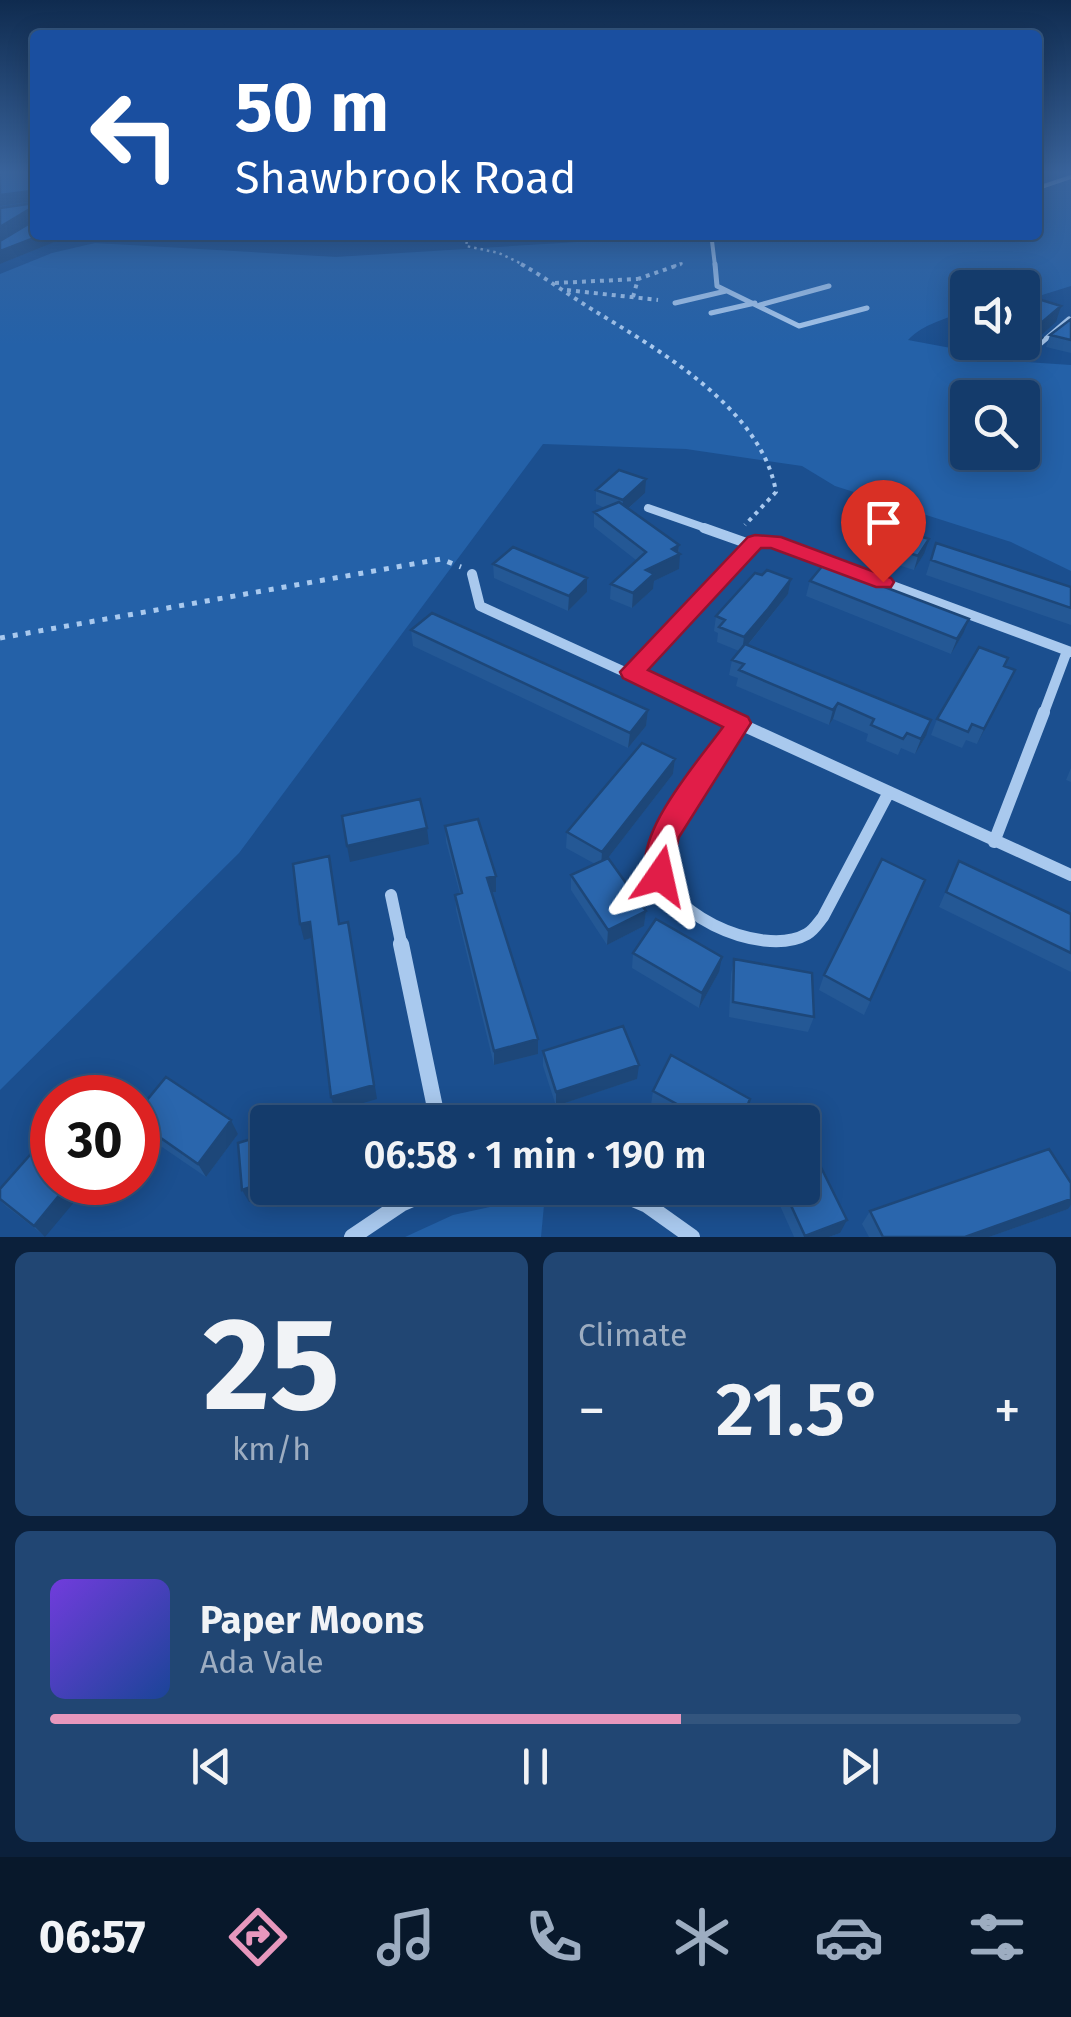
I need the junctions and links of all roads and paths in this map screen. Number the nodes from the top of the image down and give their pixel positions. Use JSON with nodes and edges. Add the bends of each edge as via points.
{"nodes":[{"id":1,"x":467,"y":240,"type":"edge"},
{"id":2,"x":714,"y":240,"type":"edge"},
{"id":3,"x":686,"y":262,"type":"dead end"},
{"id":4,"x":638,"y":279,"type":"junction"},
{"id":5,"x":552,"y":283,"type":"junction"},
{"id":6,"x":828,"y":286,"type":"dead end"},
{"id":7,"x":564,"y":290,"type":"junction"},
{"id":8,"x":730,"y":290,"type":"junction"},
{"id":9,"x":633,"y":298,"type":"junction"},
{"id":10,"x":658,"y":300,"type":"dead end"},
{"id":11,"x":675,"y":303,"type":"dead end"},
{"id":12,"x":757,"y":304,"type":"junction"},
{"id":13,"x":867,"y":308,"type":"dead end"},
{"id":14,"x":710,"y":314,"type":"dead end"},
{"id":15,"x":1057,"y":316,"type":"edge"},
{"id":16,"x":1070,"y":320,"type":"edge"},
{"id":17,"x":1040,"y":344,"type":"edge"},
{"id":18,"x":648,"y":508,"type":"dead end"},
{"id":19,"x":754,"y":543,"type":"junction"},
{"id":20,"x":472,"y":574,"type":"joint"},
{"id":21,"x":0,"y":638,"type":"edge"},
{"id":22,"x":1069,"y":651,"type":"edge"},
{"id":23,"x":632,"y":672,"type":"junction"},
{"id":24,"x":738,"y":723,"type":"junction"},
{"id":25,"x":889,"y":792,"type":"junction"},
{"id":26,"x":994,"y":842,"type":"junction"},
{"id":27,"x":1071,"y":875,"type":"edge"},
{"id":28,"x":391,"y":895,"type":"dead end"},
{"id":29,"x":434,"y":1105,"type":"edge"},
{"id":30,"x":400,"y":1205,"type":"edge"},
{"id":31,"x":647,"y":1205,"type":"edge"},
{"id":32,"x":352,"y":1237,"type":"edge"},
{"id":33,"x":692,"y":1237,"type":"edge"}],
"edges":[{"from":1,"to":5,"type":"path","via":[[466,246],[482,247]]},
{"from":2,"to":8,"type":"lane","via":[[716,286]]},
{"from":3,"to":4,"type":"path"},
{"from":4,"to":5,"type":"path"},
{"from":4,"to":9,"type":"path"},
{"from":5,"to":7,"type":"path"},
{"from":6,"to":12,"type":"lane"},
{"from":7,"to":9,"type":"path"},
{"from":7,"to":19,"type":"path","via":[[636,332],[736,417],[778,475],[776,492],[744,524]]},
{"from":8,"to":11,"type":"lane"},
{"from":8,"to":12,"type":"lane"},
{"from":9,"to":10,"type":"path"},
{"from":12,"to":13,"type":"lane","via":[[799,326]]},
{"from":12,"to":14,"type":"lane"},
{"from":15,"to":16,"type":"lane"},
{"from":16,"to":17,"type":"lane"},
{"from":18,"to":19,"type":"street"},
{"from":19,"to":22,"type":"street","via":[[773,542]]},
{"from":19,"to":23,"type":"street"},
{"from":20,"to":21,"type":"path","via":[[441,559]]},
{"from":20,"to":23,"type":"street","via":[[480,606]]},
{"from":22,"to":26,"type":"street"},
{"from":23,"to":24,"type":"street"},
{"from":24,"to":25,"type":"street"},
{"from":24,"to":25,"type":"street","via":[[665,833],[658,855],[660,876],[676,897],[726,932],[784,941],[807,934],[823,917]]},
{"from":25,"to":26,"type":"street"},
{"from":26,"to":27,"type":"street"},
{"from":28,"to":29,"type":"street"},
{"from":30,"to":32,"type":"street"},
{"from":31,"to":33,"type":"street"}]}
